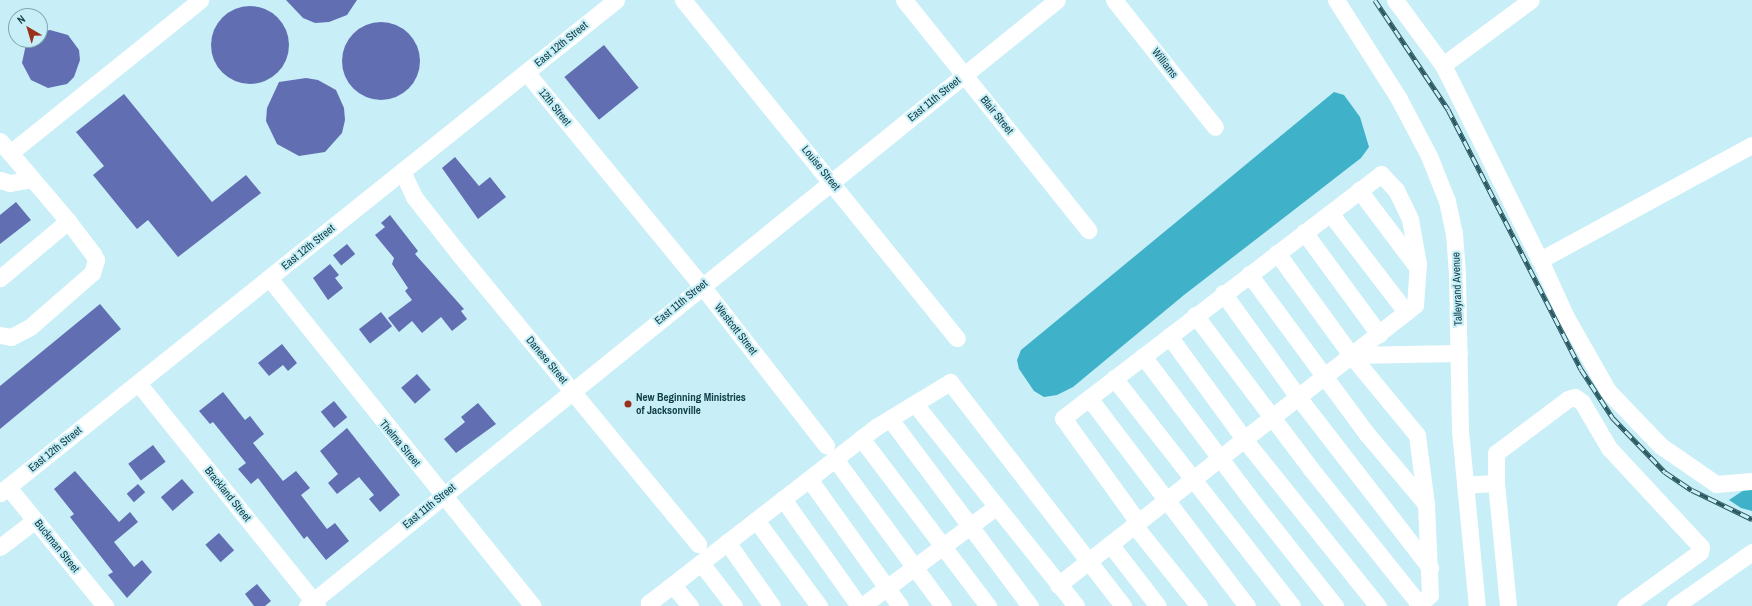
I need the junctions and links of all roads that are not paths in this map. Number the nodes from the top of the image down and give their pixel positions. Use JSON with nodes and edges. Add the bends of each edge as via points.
{"nodes":[{"id":1,"x":200,"y":0,"type":"edge"},
{"id":2,"x":616,"y":0,"type":"edge"},
{"id":3,"x":684,"y":0,"type":"edge"},
{"id":4,"x":904,"y":0,"type":"edge"},
{"id":5,"x":1057,"y":0,"type":"edge"},
{"id":6,"x":1114,"y":0,"type":"edge"},
{"id":7,"x":1336,"y":0,"type":"edge"},
{"id":8,"x":1395,"y":0,"type":"edge"},
{"id":9,"x":1531,"y":0,"type":"edge"},
{"id":10,"x":1443,"y":65,"type":"junction"},
{"id":11,"x":526,"y":72,"type":"junction"},
{"id":12,"x":964,"y":74,"type":"junction"},
{"id":13,"x":1215,"y":127,"type":"dead end"},
{"id":14,"x":583,"y":141,"type":"joint"},
{"id":15,"x":1752,"y":145,"type":"edge"},
{"id":16,"x":5,"y":147,"type":"edge"},
{"id":17,"x":402,"y":171,"type":"junction"},
{"id":18,"x":32,"y":179,"type":"junction"},
{"id":19,"x":0,"y":180,"type":"edge"},
{"id":20,"x":832,"y":181,"type":"junction"},
{"id":21,"x":1359,"y":190,"type":"junction"},
{"id":22,"x":1330,"y":213,"type":"junction"},
{"id":23,"x":68,"y":221,"type":"junction"},
{"id":24,"x":1088,"y":230,"type":"dead end"},
{"id":25,"x":1304,"y":232,"type":"junction"},
{"id":26,"x":1277,"y":253,"type":"junction"},
{"id":27,"x":1540,"y":260,"type":"junction"},
{"id":28,"x":1418,"y":269,"type":"junction"},
{"id":29,"x":1249,"y":274,"type":"junction"},
{"id":30,"x":0,"y":278,"type":"edge"},
{"id":31,"x":269,"y":278,"type":"junction"},
{"id":32,"x":702,"y":286,"type":"junction"},
{"id":33,"x":1223,"y":293,"type":"junction"},
{"id":34,"x":1406,"y":312,"type":"junction"},
{"id":35,"x":1196,"y":315,"type":"junction"},
{"id":36,"x":1378,"y":334,"type":"junction"},
{"id":37,"x":0,"y":335,"type":"edge"},
{"id":38,"x":1169,"y":336,"type":"junction"},
{"id":39,"x":957,"y":338,"type":"dead end"},
{"id":40,"x":1459,"y":353,"type":"junction"},
{"id":41,"x":1351,"y":355,"type":"junction"},
{"id":42,"x":1143,"y":356,"type":"junction"},
{"id":43,"x":1326,"y":376,"type":"junction"},
{"id":44,"x":1114,"y":378,"type":"junction"},
{"id":45,"x":138,"y":383,"type":"junction"},
{"id":46,"x":572,"y":390,"type":"junction"},
{"id":47,"x":1298,"y":397,"type":"junction"},
{"id":48,"x":1089,"y":398,"type":"junction"},
{"id":49,"x":915,"y":404,"type":"junction"},
{"id":50,"x":1272,"y":417,"type":"junction"},
{"id":51,"x":890,"y":419,"type":"junction"},
{"id":52,"x":861,"y":438,"type":"junction"},
{"id":53,"x":1244,"y":439,"type":"junction"},
{"id":54,"x":826,"y":445,"type":"dead end"},
{"id":55,"x":1220,"y":458,"type":"junction"},
{"id":56,"x":835,"y":459,"type":"junction"},
{"id":57,"x":809,"y":479,"type":"junction"},
{"id":58,"x":1192,"y":480,"type":"junction"},
{"id":59,"x":1752,"y":481,"type":"edge"},
{"id":60,"x":1496,"y":483,"type":"junction"},
{"id":61,"x":1465,"y":485,"type":"junction"},
{"id":62,"x":4,"y":490,"type":"edge"},
{"id":63,"x":443,"y":494,"type":"junction"},
{"id":64,"x":783,"y":499,"type":"junction"},
{"id":65,"x":1165,"y":501,"type":"junction"},
{"id":66,"x":1426,"y":504,"type":"junction"},
{"id":67,"x":996,"y":507,"type":"junction"},
{"id":68,"x":35,"y":520,"type":"junction"},
{"id":69,"x":756,"y":520,"type":"junction"},
{"id":70,"x":1136,"y":524,"type":"junction"},
{"id":71,"x":968,"y":525,"type":"junction"},
{"id":72,"x":727,"y":542,"type":"junction"},
{"id":73,"x":698,"y":544,"type":"dead end"},
{"id":74,"x":1110,"y":544,"type":"junction"},
{"id":75,"x":942,"y":546,"type":"junction"},
{"id":76,"x":0,"y":547,"type":"edge"},
{"id":77,"x":1752,"y":552,"type":"edge"},
{"id":78,"x":1088,"y":561,"type":"junction"},
{"id":79,"x":701,"y":563,"type":"junction"},
{"id":80,"x":915,"y":568,"type":"junction"},
{"id":81,"x":1430,"y":568,"type":"junction"},
{"id":82,"x":673,"y":585,"type":"junction"},
{"id":83,"x":1058,"y":585,"type":"junction"},
{"id":84,"x":886,"y":587,"type":"junction"},
{"id":85,"x":312,"y":604,"type":"edge"},
{"id":86,"x":650,"y":604,"type":"edge"},
{"id":87,"x":1418,"y":605,"type":"edge"},
{"id":88,"x":105,"y":606,"type":"edge"},
{"id":89,"x":533,"y":606,"type":"edge"},
{"id":90,"x":690,"y":606,"type":"edge"},
{"id":91,"x":734,"y":606,"type":"edge"},
{"id":92,"x":772,"y":606,"type":"edge"},
{"id":93,"x":819,"y":606,"type":"edge"},
{"id":94,"x":859,"y":606,"type":"edge"},
{"id":95,"x":862,"y":606,"type":"edge"},
{"id":96,"x":900,"y":606,"type":"edge"},
{"id":97,"x":943,"y":606,"type":"edge"},
{"id":98,"x":988,"y":606,"type":"edge"},
{"id":99,"x":1030,"y":606,"type":"edge"},
{"id":100,"x":1076,"y":606,"type":"edge"},
{"id":101,"x":1123,"y":606,"type":"edge"},
{"id":102,"x":1158,"y":606,"type":"edge"},
{"id":103,"x":1199,"y":606,"type":"edge"},
{"id":104,"x":1247,"y":606,"type":"edge"},
{"id":105,"x":1292,"y":606,"type":"edge"},
{"id":106,"x":1335,"y":606,"type":"edge"},
{"id":107,"x":1378,"y":606,"type":"edge"},
{"id":108,"x":1478,"y":606,"type":"edge"},
{"id":109,"x":1508,"y":606,"type":"edge"},
{"id":110,"x":1625,"y":606,"type":"edge"},
{"id":111,"x":1675,"y":606,"type":"edge"}],
"edges":[{"from":1,"to":16,"type":"street"},
{"from":2,"to":11,"type":"street","name":"East 12th Street"},
{"from":3,"to":20,"type":"street","name":"Louise Street"},
{"from":4,"to":12,"type":"street","name":"Blair Street"},
{"from":5,"to":12,"type":"street","name":"East 11th Street"},
{"from":6,"to":13,"type":"street","name":"Williams"},
{"from":7,"to":40,"type":"street","name":"Talleyrand Avenue","via":[[1399,98],[1429,156],[1447,201],[1454,233]]},
{"from":8,"to":10,"type":"street"},
{"from":9,"to":10,"type":"street"},
{"from":10,"to":27,"type":"street"},
{"from":11,"to":14,"type":"street","name":"12th Street"},
{"from":11,"to":17,"type":"street","name":"East 12th Street"},
{"from":12,"to":20,"type":"street","name":"East 11th Street"},
{"from":12,"to":24,"type":"street","name":"Blair Street"},
{"from":14,"to":32,"type":"street","name":"Westcott Street"},
{"from":15,"to":27,"type":"street"},
{"from":16,"to":18,"type":"street"},
{"from":17,"to":31,"type":"street","name":"East 12th Street"},
{"from":17,"to":46,"type":"street","name":"Danese Street","via":[[414,197]]},
{"from":18,"to":19,"type":"street","via":[[10,183]]},
{"from":18,"to":23,"type":"street"},
{"from":20,"to":32,"type":"street","name":"East 11th Street"},
{"from":20,"to":39,"type":"street","name":"Louise Street"},
{"from":21,"to":22,"type":"street"},
{"from":21,"to":28,"type":"street"},
{"from":21,"to":28,"type":"street","via":[[1382,174],[1396,190],[1410,219]]},
{"from":22,"to":25,"type":"street"},
{"from":22,"to":34,"type":"street"},
{"from":23,"to":30,"type":"street"},
{"from":23,"to":37,"type":"street","via":[[96,260],[92,273],[30,328],[11,336]]},
{"from":25,"to":26,"type":"street"},
{"from":25,"to":36,"type":"street"},
{"from":26,"to":29,"type":"street"},
{"from":26,"to":41,"type":"street"},
{"from":27,"to":59,"type":"street","via":[[1566,317],[1608,390],[1656,441],[1716,484]]},
{"from":28,"to":34,"type":"street","via":[[1415,305]]},
{"from":29,"to":33,"type":"street"},
{"from":29,"to":43,"type":"street"},
{"from":31,"to":45,"type":"street","name":"East 12th Street"},
{"from":31,"to":63,"type":"street","name":"Thelma Street"},
{"from":32,"to":46,"type":"street","name":"East 11th Street"},
{"from":32,"to":54,"type":"street","name":"Westcott Street"},
{"from":33,"to":35,"type":"street"},
{"from":33,"to":47,"type":"street"},
{"from":34,"to":36,"type":"street"},
{"from":35,"to":38,"type":"street"},
{"from":35,"to":50,"type":"street"},
{"from":36,"to":41,"type":"street"},
{"from":38,"to":42,"type":"street"},
{"from":38,"to":53,"type":"street"},
{"from":40,"to":41,"type":"street"},
{"from":40,"to":61,"type":"street","name":"Talleyrand Avenue","via":[[1460,431]]},
{"from":41,"to":43,"type":"street"},
{"from":41,"to":66,"type":"street","via":[[1417,435]]},
{"from":42,"to":44,"type":"street"},
{"from":42,"to":55,"type":"street"},
{"from":43,"to":47,"type":"street"},
{"from":43,"to":66,"type":"street","via":[[1368,434]]},
{"from":44,"to":48,"type":"street"},
{"from":44,"to":58,"type":"street"},
{"from":45,"to":62,"type":"street","name":"East 12th Street"},
{"from":45,"to":85,"type":"street","name":"Brackland Street"},
{"from":46,"to":63,"type":"street","name":"East 11th Street"},
{"from":46,"to":73,"type":"street","name":"Danese Street"},
{"from":47,"to":50,"type":"street"},
{"from":47,"to":81,"type":"street"},
{"from":48,"to":65,"type":"street"},
{"from":48,"to":70,"type":"street","via":[[1062,418]]},
{"from":49,"to":51,"type":"street"},
{"from":49,"to":67,"type":"street"},
{"from":49,"to":78,"type":"street","via":[[950,382]]},
{"from":50,"to":53,"type":"street"},
{"from":50,"to":87,"type":"street"},
{"from":51,"to":52,"type":"street"},
{"from":51,"to":71,"type":"street"},
{"from":52,"to":56,"type":"street"},
{"from":52,"to":75,"type":"street"},
{"from":53,"to":55,"type":"street"},
{"from":53,"to":107,"type":"street"},
{"from":55,"to":58,"type":"street"},
{"from":55,"to":106,"type":"street"},
{"from":56,"to":57,"type":"street"},
{"from":56,"to":80,"type":"street"},
{"from":57,"to":64,"type":"street"},
{"from":57,"to":84,"type":"street"},
{"from":58,"to":65,"type":"street"},
{"from":58,"to":105,"type":"street"},
{"from":60,"to":61,"type":"street"},
{"from":60,"to":109,"type":"street"},
{"from":60,"to":110,"type":"street","via":[[1496,453],[1568,399],[1575,397],[1582,402],[1609,448],[1701,547],[1700,552]]},
{"from":61,"to":108,"type":"street","name":"Talleyrand Avenue"},
{"from":62,"to":68,"type":"street","name":"Buckman Street"},
{"from":63,"to":85,"type":"street","name":"East 11th Street"},
{"from":63,"to":89,"type":"street","name":"Thelma Street"},
{"from":64,"to":69,"type":"street"},
{"from":64,"to":94,"type":"street"},
{"from":65,"to":70,"type":"street"},
{"from":65,"to":104,"type":"street"},
{"from":66,"to":81,"type":"street"},
{"from":67,"to":71,"type":"street"},
{"from":67,"to":83,"type":"street"},
{"from":68,"to":76,"type":"street"},
{"from":68,"to":88,"type":"street","name":"Buckman Street"},
{"from":69,"to":72,"type":"street"},
{"from":69,"to":93,"type":"street"},
{"from":70,"to":74,"type":"street"},
{"from":70,"to":103,"type":"street"},
{"from":71,"to":75,"type":"street"},
{"from":71,"to":99,"type":"street"},
{"from":72,"to":79,"type":"street"},
{"from":72,"to":92,"type":"street"},
{"from":74,"to":78,"type":"street"},
{"from":74,"to":102,"type":"street"},
{"from":75,"to":80,"type":"street"},
{"from":75,"to":98,"type":"street"},
{"from":77,"to":111,"type":"street"},
{"from":78,"to":83,"type":"street"},
{"from":78,"to":101,"type":"street"},
{"from":79,"to":82,"type":"street"},
{"from":79,"to":91,"type":"street"},
{"from":80,"to":84,"type":"street"},
{"from":80,"to":97,"type":"street"},
{"from":81,"to":87,"type":"street","via":[[1430,595]]},
{"from":82,"to":86,"type":"street"},
{"from":82,"to":90,"type":"street"},
{"from":83,"to":100,"type":"street"},
{"from":84,"to":95,"type":"street"},
{"from":84,"to":96,"type":"street"}]}
